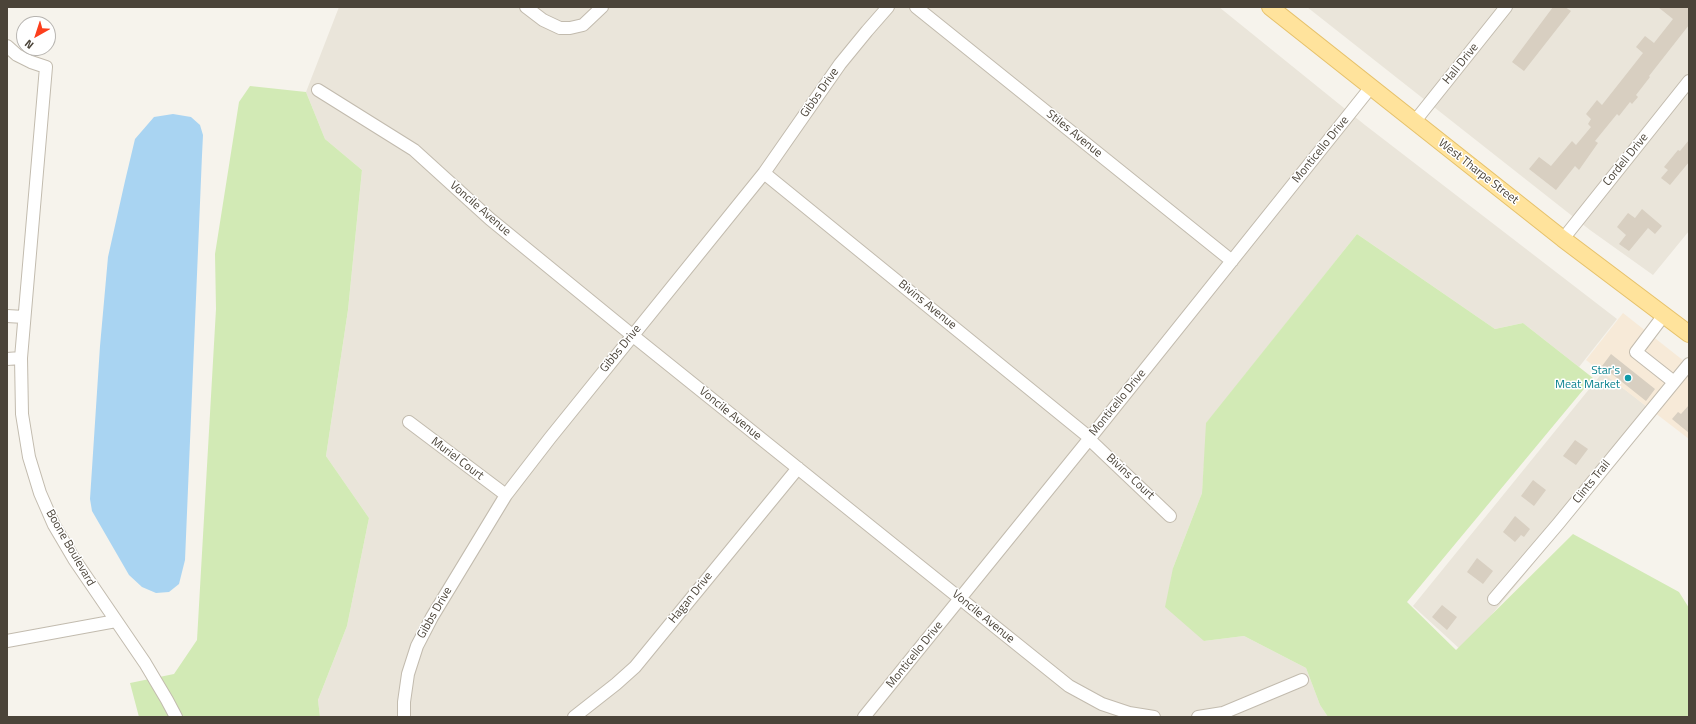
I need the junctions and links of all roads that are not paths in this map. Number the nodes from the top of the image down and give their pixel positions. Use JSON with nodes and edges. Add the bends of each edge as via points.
{"nodes":[{"id":1,"x":526,"y":7,"type":"edge"},
{"id":2,"x":602,"y":7,"type":"edge"},
{"id":3,"x":888,"y":7,"type":"edge"},
{"id":4,"x":916,"y":7,"type":"edge"},
{"id":5,"x":1270,"y":7,"type":"edge"},
{"id":6,"x":1506,"y":7,"type":"edge"},
{"id":7,"x":7,"y":46,"type":"edge"},
{"id":8,"x":1689,"y":81,"type":"edge"},
{"id":9,"x":1371,"y":87,"type":"junction"},
{"id":10,"x":318,"y":90,"type":"dead end"},
{"id":11,"x":1415,"y":121,"type":"junction"},
{"id":12,"x":764,"y":173,"type":"junction"},
{"id":13,"x":1563,"y":239,"type":"junction"},
{"id":14,"x":1232,"y":261,"type":"junction"},
{"id":15,"x":1664,"y":315,"type":"junction"},
{"id":16,"x":7,"y":316,"type":"edge"},
{"id":17,"x":24,"y":317,"type":"junction"},
{"id":18,"x":1689,"y":334,"type":"edge"},
{"id":19,"x":632,"y":335,"type":"junction"},
{"id":20,"x":20,"y":358,"type":"junction"},
{"id":21,"x":7,"y":359,"type":"edge"},
{"id":22,"x":1684,"y":374,"type":"edge"},
{"id":23,"x":409,"y":422,"type":"dead end"},
{"id":24,"x":1090,"y":438,"type":"junction"},
{"id":25,"x":798,"y":468,"type":"junction"},
{"id":26,"x":506,"y":495,"type":"junction"},
{"id":27,"x":1170,"y":516,"type":"dead end"},
{"id":28,"x":961,"y":598,"type":"junction"},
{"id":29,"x":1494,"y":599,"type":"dead end"},
{"id":30,"x":116,"y":621,"type":"junction"},
{"id":31,"x":7,"y":641,"type":"edge"},
{"id":32,"x":1302,"y":680,"type":"dead end"},
{"id":33,"x":1236,"y":713,"type":"edge"},
{"id":34,"x":176,"y":717,"type":"edge"},
{"id":35,"x":404,"y":717,"type":"edge"},
{"id":36,"x":574,"y":717,"type":"edge"},
{"id":37,"x":864,"y":717,"type":"edge"},
{"id":38,"x":1154,"y":717,"type":"edge"},
{"id":39,"x":1198,"y":717,"type":"edge"}],
"edges":[{"from":1,"to":2,"type":"street","via":[[543,20],[560,28],[583,25]]},
{"from":3,"to":12,"type":"street","name":"Gibbs Drive","via":[[840,64]]},
{"from":4,"to":14,"type":"street","name":"Stiles Avenue"},
{"from":5,"to":9,"type":"main road","name":"West Tharpe Street"},
{"from":6,"to":11,"type":"street","name":"Hall Drive"},
{"from":7,"to":17,"type":"street","name":"Boone Boulevard","via":[[24,58],[46,67]]},
{"from":8,"to":13,"type":"street","name":"Cordell Drive"},
{"from":9,"to":11,"type":"main road","name":"West Tharpe Street"},
{"from":9,"to":14,"type":"street","name":"Monticello Drive"},
{"from":10,"to":19,"type":"street","name":"Voncile Avenue","via":[[414,150],[490,219]]},
{"from":11,"to":13,"type":"main road","name":"West Tharpe Street"},
{"from":12,"to":19,"type":"street","name":"Gibbs Drive"},
{"from":12,"to":24,"type":"street","name":"Bivins Avenue"},
{"from":13,"to":15,"type":"main road","name":"West Tharpe Street"},
{"from":14,"to":24,"type":"street","name":"Monticello Drive"},
{"from":15,"to":18,"type":"main road","name":"West Tharpe Street"},
{"from":15,"to":22,"type":"street","via":[[1636,352]]},
{"from":16,"to":17,"type":"street"},
{"from":17,"to":20,"type":"street","name":"Boone Boulevard"},
{"from":19,"to":25,"type":"street","name":"Voncile Avenue"},
{"from":19,"to":26,"type":"street","name":"Gibbs Drive"},
{"from":20,"to":21,"type":"street"},
{"from":20,"to":30,"type":"street","name":"Boone Boulevard","via":[[22,414],[29,457],[40,493],[54,525],[70,552]]},
{"from":22,"to":29,"type":"street","name":"Clints Trail"},
{"from":23,"to":26,"type":"street","name":"Muriel Court"},
{"from":24,"to":27,"type":"street","name":"Bivins Court"},
{"from":24,"to":28,"type":"street","name":"Monticello Drive"},
{"from":25,"to":28,"type":"street","name":"Voncile Avenue"},
{"from":25,"to":36,"type":"street","name":"Hagan Drive","via":[[635,667]]},
{"from":26,"to":35,"type":"street","name":"Gibbs Drive","via":[[417,646],[408,674]]},
{"from":28,"to":37,"type":"street","name":"Monticello Drive"},
{"from":28,"to":38,"type":"street","name":"Voncile Avenue","via":[[1069,686],[1102,704],[1129,713]]},
{"from":30,"to":31,"type":"street"},
{"from":30,"to":34,"type":"street","name":"Boone Boulevard","via":[[149,669]]},
{"from":32,"to":33,"type":"street"},
{"from":33,"to":39,"type":"street"}]}
